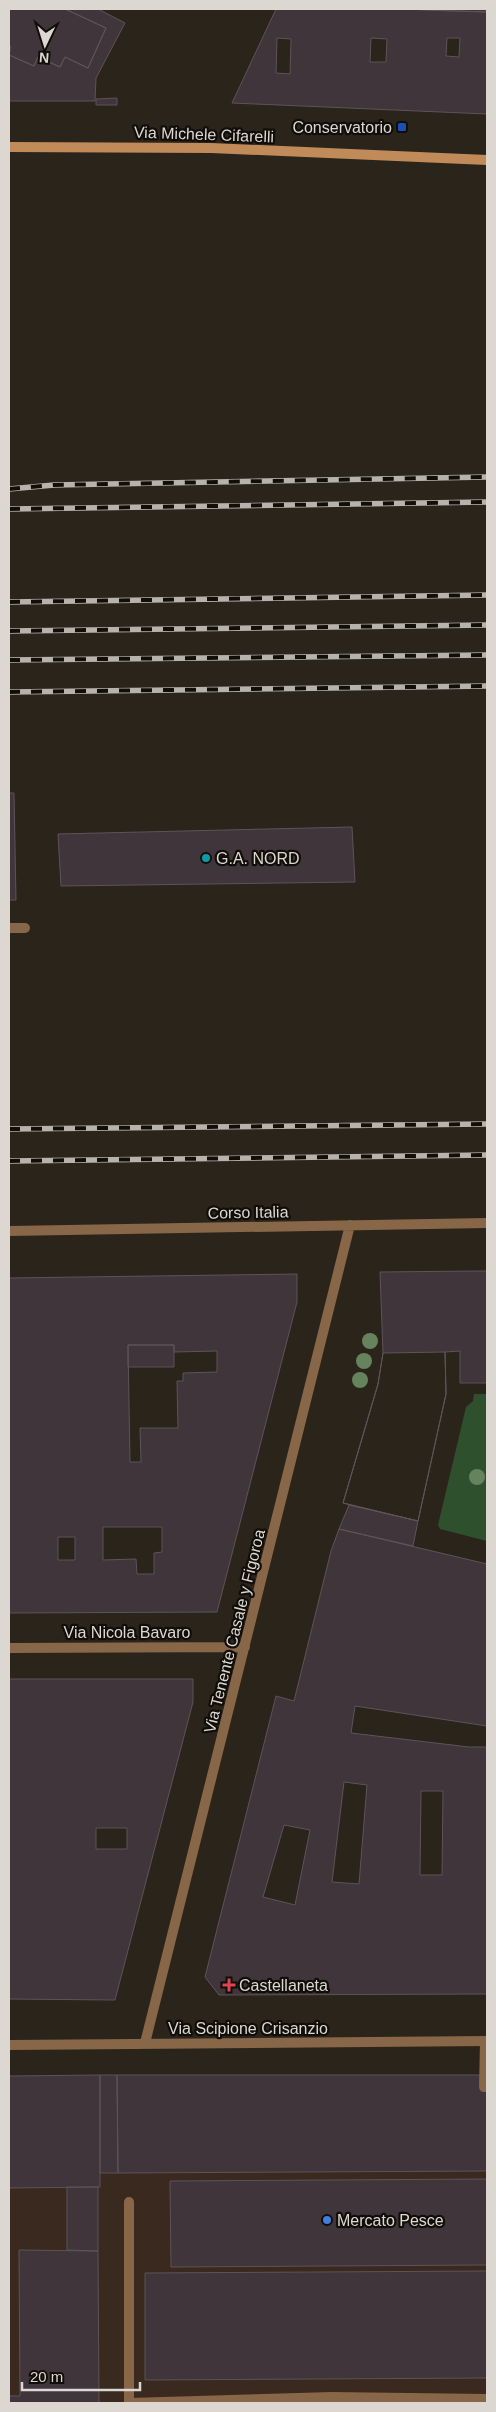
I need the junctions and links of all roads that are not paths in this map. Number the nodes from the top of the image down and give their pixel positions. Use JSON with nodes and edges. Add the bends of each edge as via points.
{"nodes":[{"id":1,"x":9,"y":147,"type":"edge"},
{"id":2,"x":487,"y":160,"type":"edge"},
{"id":3,"x":9,"y":928,"type":"edge"},
{"id":4,"x":25,"y":928,"type":"dead end"},
{"id":5,"x":487,"y":1223,"type":"edge"},
{"id":6,"x":350,"y":1225,"type":"junction"},
{"id":7,"x":9,"y":1231,"type":"edge"},
{"id":8,"x":246,"y":1646,"type":"junction"},
{"id":9,"x":9,"y":1648,"type":"edge"},
{"id":10,"x":486,"y":2040,"type":"edge"},
{"id":11,"x":145,"y":2044,"type":"junction"},
{"id":12,"x":9,"y":2045,"type":"edge"},
{"id":13,"x":487,"y":2087,"type":"edge"},
{"id":14,"x":129,"y":2202,"type":"dead end"},
{"id":15,"x":487,"y":2399,"type":"edge"},
{"id":16,"x":129,"y":2403,"type":"edge"}],
"edges":[{"from":1,"to":2,"type":"main road","name":"Via Michele Cifarelli","via":[[211,148]]},
{"from":3,"to":4,"type":"street"},
{"from":5,"to":6,"type":"street","name":"Corso Italia"},
{"from":6,"to":7,"type":"street","name":"Corso Italia"},
{"from":6,"to":8,"type":"street","name":"Via Tenente Casale y Figoroa"},
{"from":8,"to":9,"type":"street","name":"Via Nicola Bavaro"},
{"from":8,"to":11,"type":"street","name":"Via Tenente Casale y Figoroa"},
{"from":10,"to":11,"type":"street","name":"Via Scipione Crisanzio"},
{"from":10,"to":13,"type":"street","via":[[484,2087]]},
{"from":11,"to":12,"type":"street","name":"Via Scipione Crisanzio"},
{"from":14,"to":16,"type":"street"},
{"from":15,"to":16,"type":"street","via":[[332,2397]]}]}
